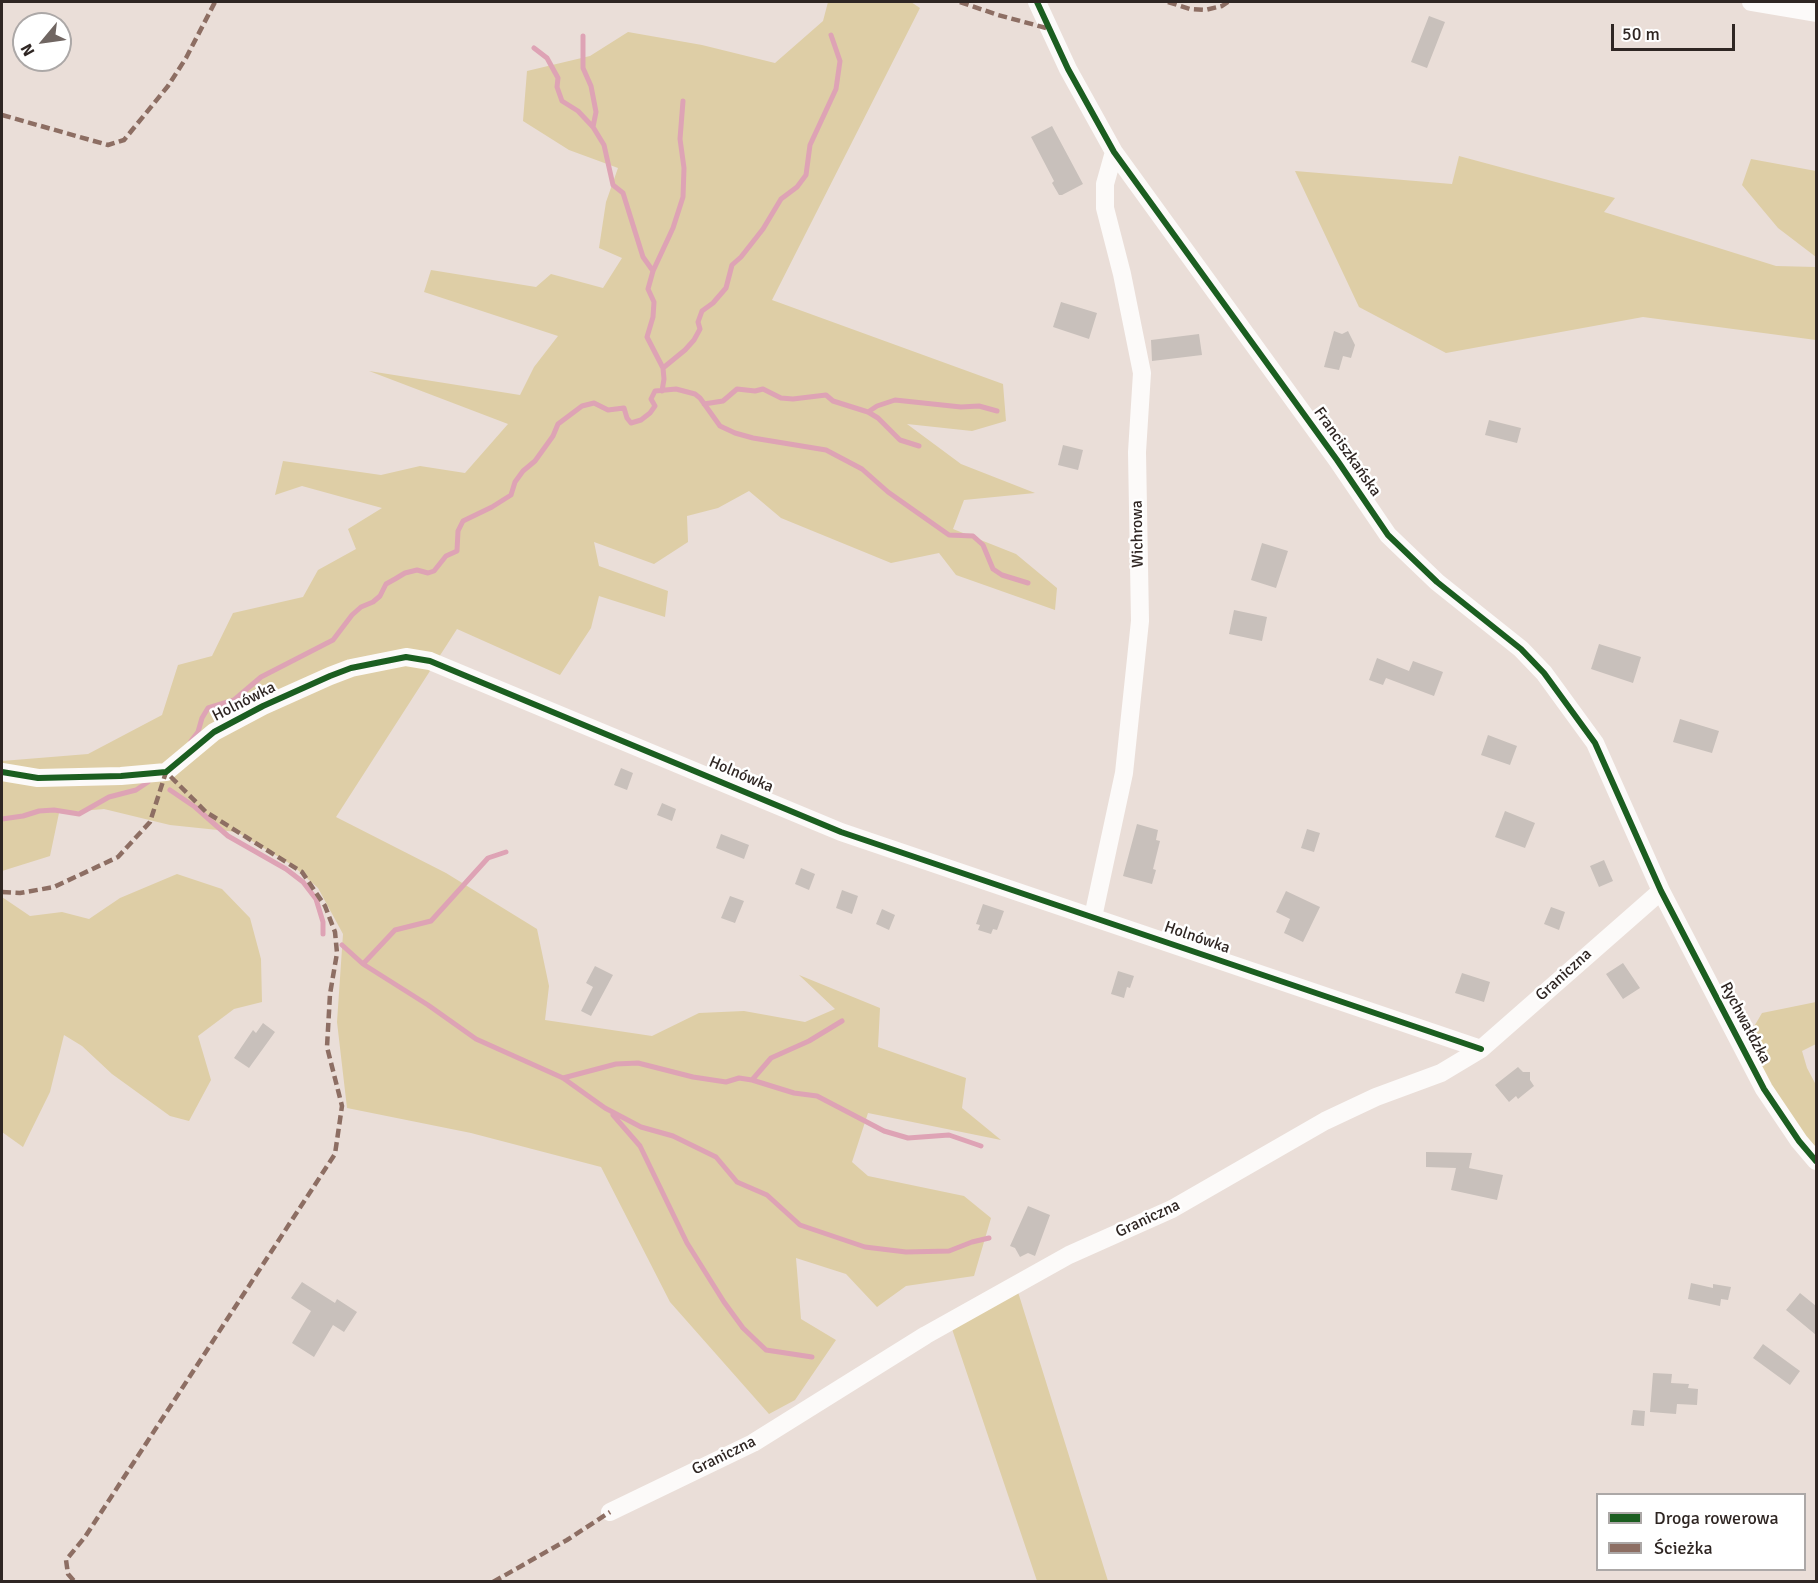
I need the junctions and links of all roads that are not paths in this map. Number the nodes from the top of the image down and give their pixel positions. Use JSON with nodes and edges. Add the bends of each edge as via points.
{"nodes":[{"id":1,"x":1037,"y":2,"type":"edge"},
{"id":2,"x":1751,"y":2,"type":"edge"},
{"id":3,"x":1816,"y":13,"type":"edge"},
{"id":4,"x":1114,"y":152,"type":"junction"},
{"id":5,"x":2,"y":772,"type":"edge"},
{"id":6,"x":1661,"y":891,"type":"junction"},
{"id":7,"x":1093,"y":917,"type":"junction"},
{"id":8,"x":1480,"y":1049,"type":"junction"},
{"id":9,"x":1816,"y":1161,"type":"edge"},
{"id":10,"x":610,"y":1512,"type":"dead end"}],
"edges":[{"from":1,"to":4,"type":"street","name":"Franciszkańska","via":[[1068,69]]},
{"from":2,"to":3,"type":"street"},
{"from":4,"to":6,"type":"street","name":"Franciszkańska","via":[[1388,535],[1544,673],[1595,743]]},
{"from":4,"to":7,"type":"street","name":"Wichrowa","via":[[1105,184],[1105,208],[1142,373],[1137,452],[1140,621],[1124,773]]},
{"from":5,"to":7,"type":"street","name":"Holnówka","via":[[38,777],[166,772],[214,732],[263,706],[351,668],[406,657],[430,661],[841,832]]},
{"from":6,"to":8,"type":"street","name":"Graniczna"},
{"from":6,"to":9,"type":"street","name":"Rychwałdzka","via":[[1764,1089]]},
{"from":7,"to":8,"type":"street","name":"Holnówka"},
{"from":8,"to":10,"type":"street","name":"Graniczna","via":[[1441,1073],[1325,1121],[1172,1209],[1069,1255],[926,1335],[753,1443]]}]}
